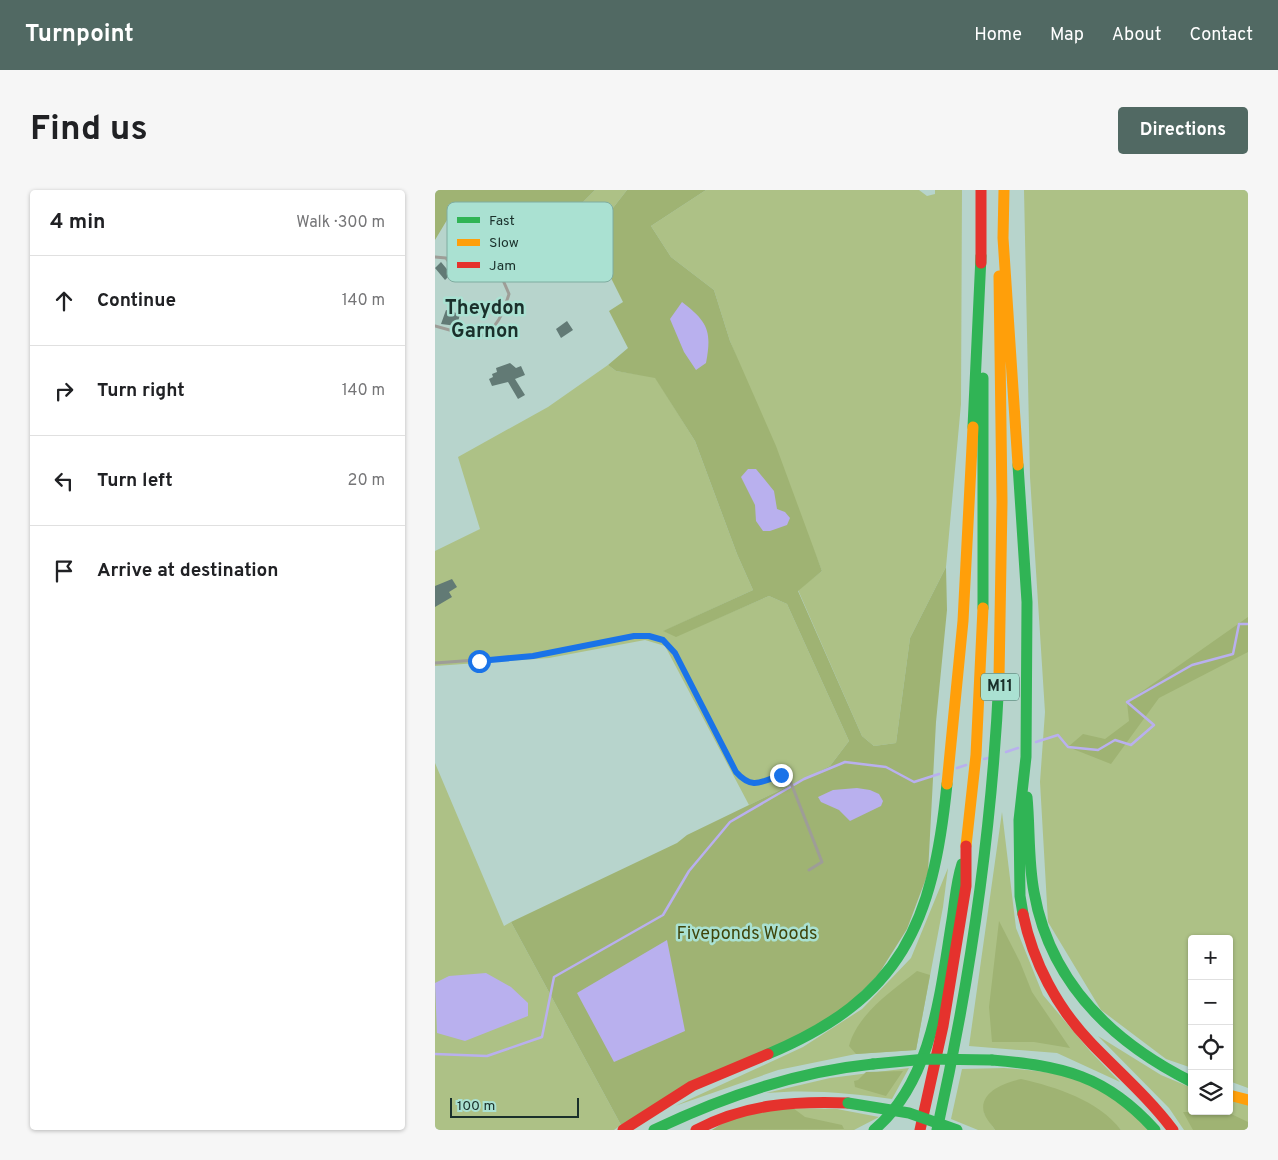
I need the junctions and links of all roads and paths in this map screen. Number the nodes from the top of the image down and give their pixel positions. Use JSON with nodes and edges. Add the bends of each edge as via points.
{"nodes":[{"id":1,"x":1004,"y":190,"type":"edge"},
{"id":2,"x":980,"y":191,"type":"edge"},
{"id":3,"x":1003,"y":238,"type":"junction"},
{"id":4,"x":981,"y":256,"type":"junction"},
{"id":5,"x":435,"y":257,"type":"edge"},
{"id":6,"x":447,"y":259,"type":"edge"},
{"id":7,"x":504,"y":282,"type":"edge"},
{"id":8,"x":435,"y":326,"type":"edge"},
{"id":9,"x":435,"y":663,"type":"edge"},
{"id":10,"x":1025,"y":780,"type":"junction"},
{"id":11,"x":965,"y":856,"type":"junction"},
{"id":12,"x":809,"y":870,"type":"dead end"},
{"id":13,"x":1188,"y":1080,"type":"edge"},
{"id":14,"x":1233,"y":1095,"type":"edge"},
{"id":15,"x":1248,"y":1100,"type":"edge"},
{"id":16,"x":623,"y":1130,"type":"edge"},
{"id":17,"x":654,"y":1130,"type":"edge"},
{"id":18,"x":695,"y":1130,"type":"edge"},
{"id":19,"x":874,"y":1130,"type":"edge"},
{"id":20,"x":920,"y":1130,"type":"edge"},
{"id":21,"x":937,"y":1130,"type":"edge"},
{"id":22,"x":957,"y":1130,"type":"edge"},
{"id":23,"x":1155,"y":1130,"type":"edge"},
{"id":24,"x":1173,"y":1130,"type":"edge"}],
"edges":[{"from":1,"to":3,"type":"highway","number":"M11"},
{"from":2,"to":4,"type":"highway","number":"M11"},
{"from":3,"to":10,"type":"highway","via":[[1027,602]]},
{"from":3,"to":21,"type":"highway","number":"M11","via":[[999,274],[1003,585],[996,749],[976,925]]},
{"from":4,"to":11,"type":"highway","number":"M11","via":[[983,625],[976,755]]},
{"from":4,"to":16,"type":"highway","via":[[960,670],[938,853],[926,902],[915,930],[884,976],[843,1016],[801,1040],[702,1082],[656,1107]]},
{"from":5,"to":6,"type":"lane"},
{"from":7,"to":8,"type":"lane","via":[[509,294],[503,315],[485,335],[478,338]]},
{"from":9,"to":12,"type":"lane","via":[[533,656],[634,636],[657,637],[669,644],[675,653],[736,772],[744,781],[753,784],[786,775],[791,782],[822,862]]},
{"from":10,"to":13,"type":"highway","via":[[1035,894],[1047,936],[1065,974],[1091,1011],[1120,1039],[1162,1068]]},
{"from":10,"to":24,"type":"highway","via":[[1019,820],[1020,896],[1027,932],[1039,966],[1074,1024],[1159,1111]]},
{"from":11,"to":19,"type":"highway","via":[[956,881],[928,1036],[914,1081],[900,1104]]},
{"from":11,"to":20,"type":"highway","number":"M11","via":[[966,886],[960,923],[943,1026]]},
{"from":14,"to":15,"type":"highway"},
{"from":17,"to":23,"type":"highway","bridge":true,"via":[[818,1072],[926,1059],[992,1060],[1052,1067],[1087,1077],[1125,1100]]},
{"from":18,"to":22,"type":"highway","bridge":true,"via":[[731,1113],[761,1105],[793,1102],[848,1103],[909,1113]]}]}
